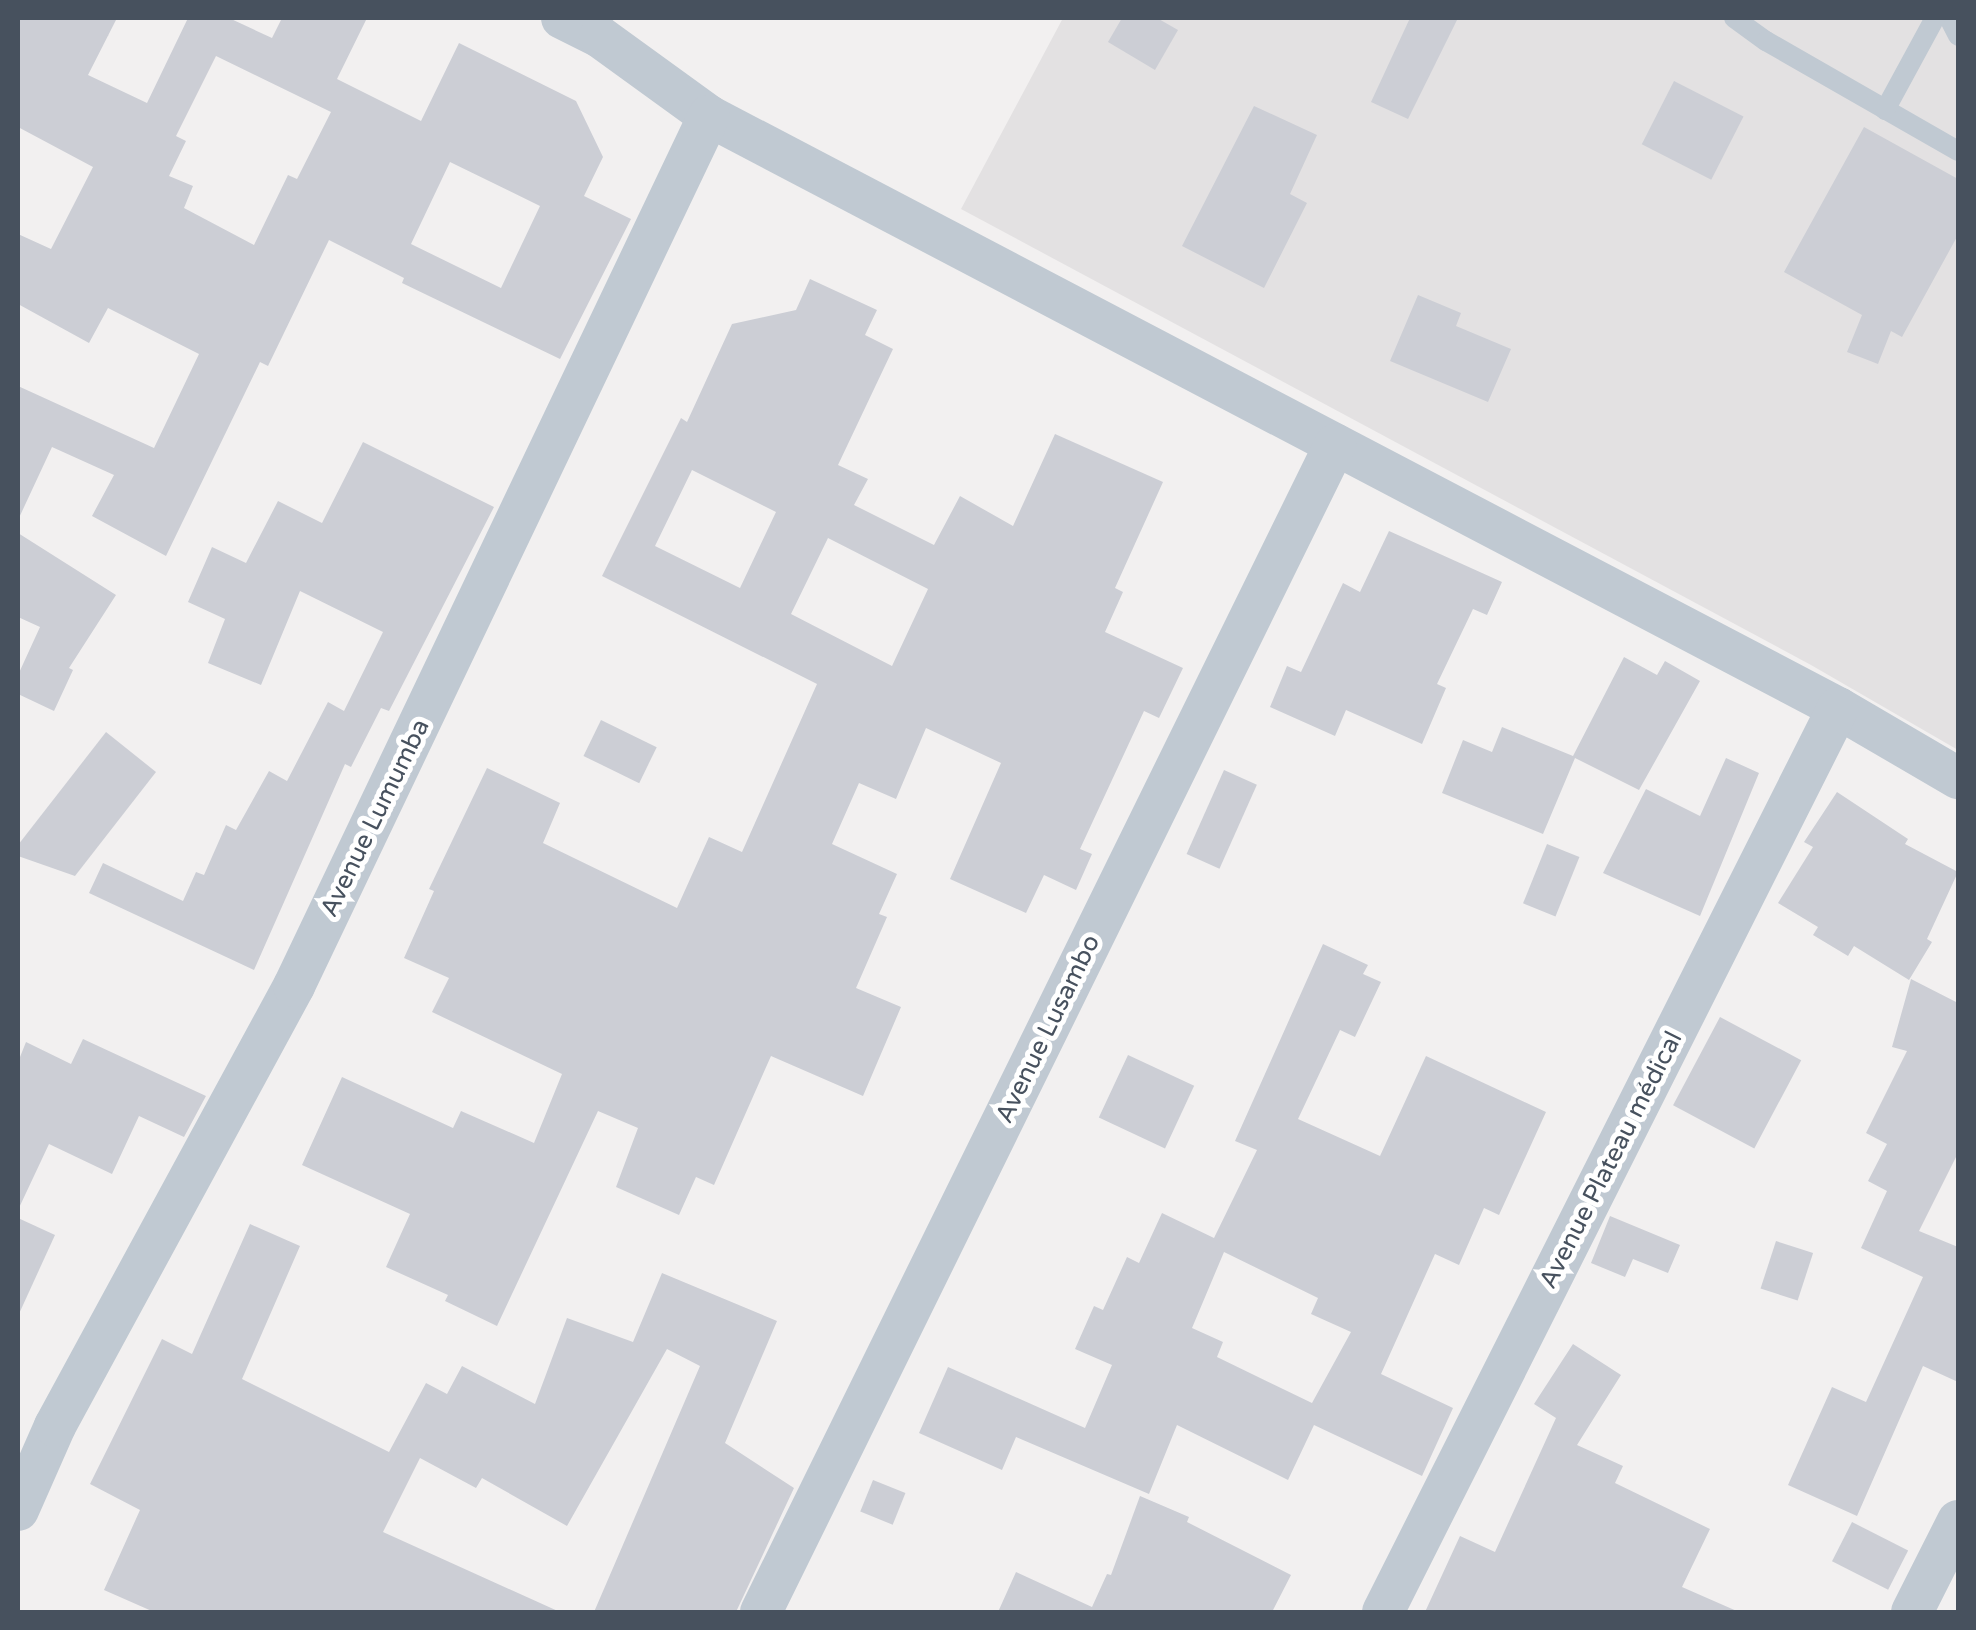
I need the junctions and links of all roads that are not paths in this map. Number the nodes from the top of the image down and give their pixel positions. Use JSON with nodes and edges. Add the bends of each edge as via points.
{"nodes":[{"id":1,"x":562,"y":18,"type":"edge"},
{"id":2,"x":1734,"y":18,"type":"edge"},
{"id":3,"x":1935,"y":18,"type":"edge"},
{"id":4,"x":1949,"y":18,"type":"edge"},
{"id":5,"x":606,"y":27,"type":"edge"},
{"id":6,"x":1958,"y":36,"type":"edge"},
{"id":7,"x":1885,"y":110,"type":"junction"},
{"id":8,"x":709,"y":116,"type":"junction"},
{"id":9,"x":1958,"y":151,"type":"edge"},
{"id":10,"x":1335,"y":445,"type":"junction"},
{"id":11,"x":1838,"y":708,"type":"junction"},
{"id":12,"x":1958,"y":778,"type":"edge"},
{"id":13,"x":18,"y":1510,"type":"edge"},
{"id":14,"x":1958,"y":1520,"type":"edge"},
{"id":15,"x":762,"y":1612,"type":"edge"},
{"id":16,"x":1383,"y":1612,"type":"edge"},
{"id":17,"x":1912,"y":1612,"type":"edge"}],
"edges":[{"from":1,"to":5,"type":"street"},
{"from":2,"to":7,"type":"lane"},
{"from":3,"to":7,"type":"lane"},
{"from":4,"to":6,"type":"lane"},
{"from":5,"to":8,"type":"street"},
{"from":7,"to":9,"type":"lane"},
{"from":8,"to":10,"type":"street"},
{"from":8,"to":13,"type":"street","name":"Avenue Lumumba","via":[[294,986],[55,1426]]},
{"from":10,"to":11,"type":"street"},
{"from":10,"to":15,"type":"street","name":"Avenue Lusambo"},
{"from":11,"to":12,"type":"street"},
{"from":11,"to":16,"type":"street","name":"Avenue Plateau médical"},
{"from":14,"to":17,"type":"street"}]}
